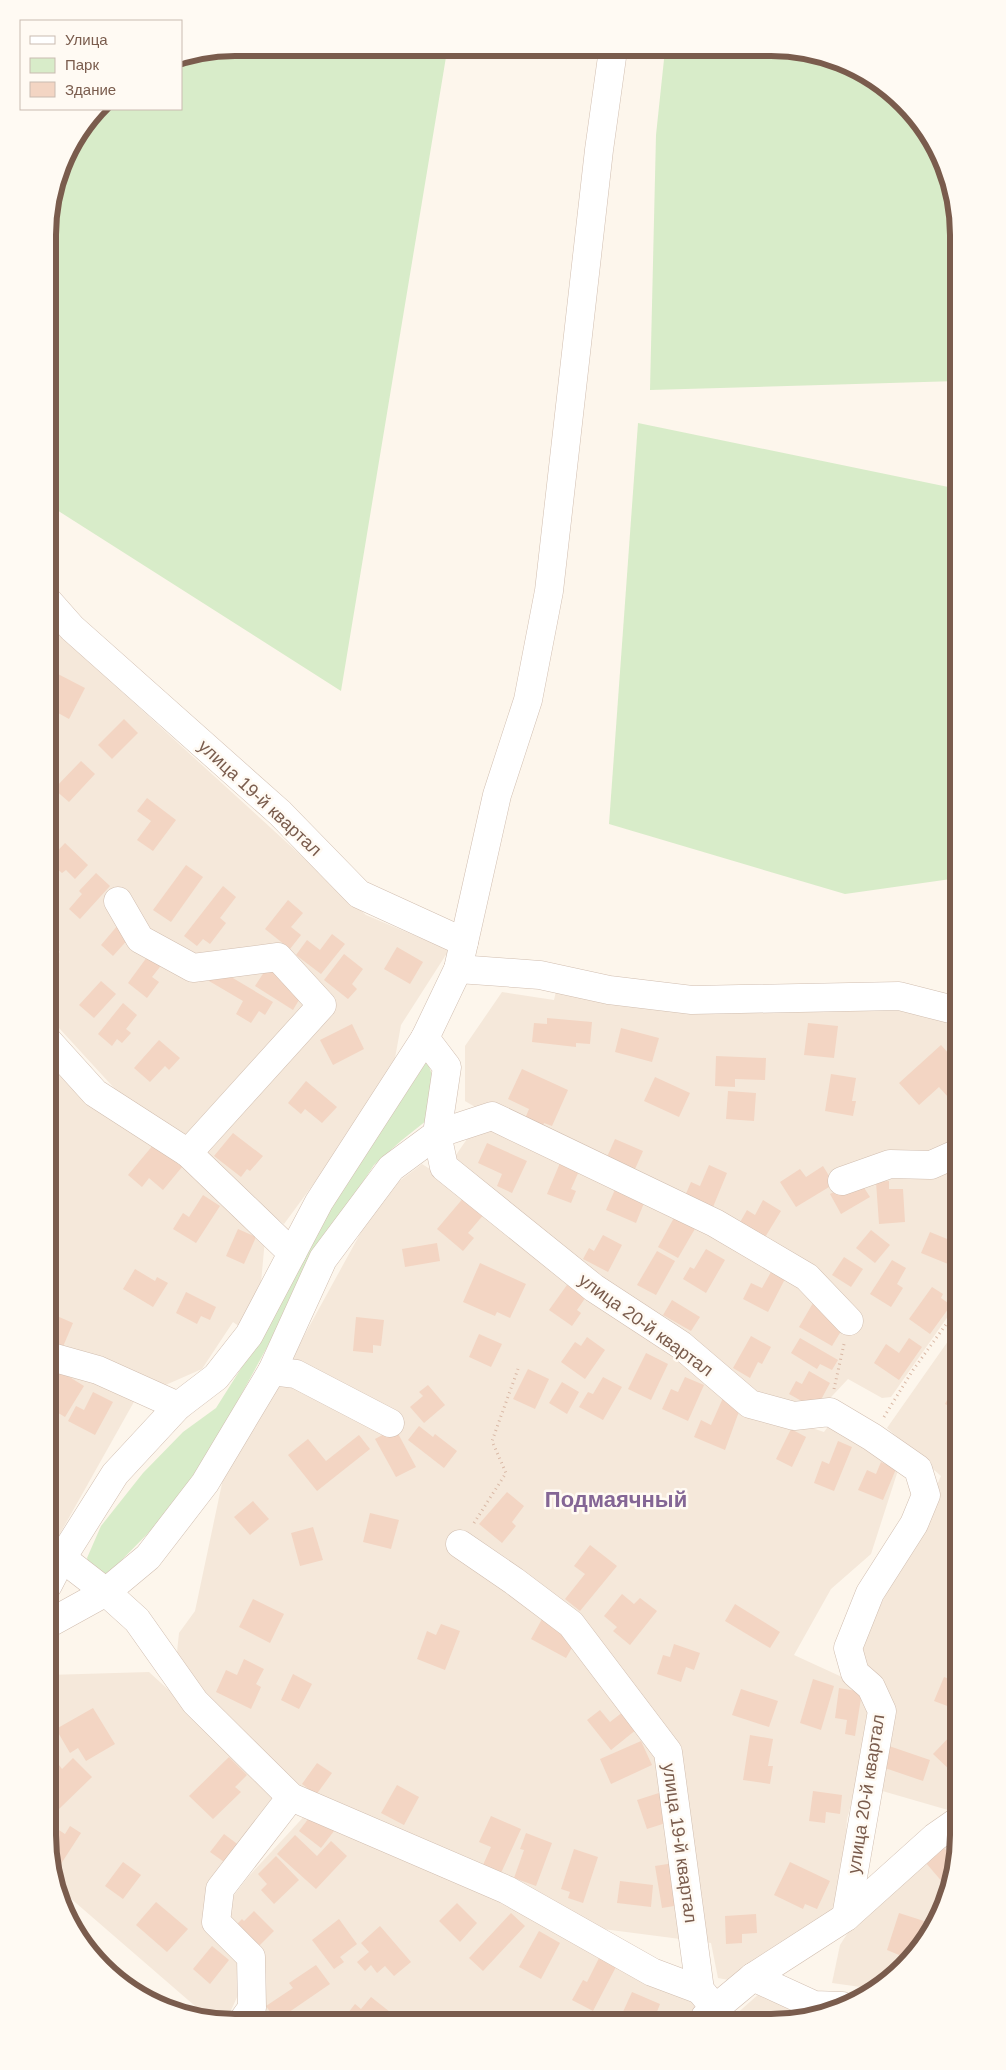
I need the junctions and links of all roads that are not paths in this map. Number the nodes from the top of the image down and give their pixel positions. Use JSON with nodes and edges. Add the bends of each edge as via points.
{"nodes":[{"id":1,"x":613,"y":56,"type":"edge"},
{"id":2,"x":56,"y":610,"type":"edge"},
{"id":3,"x":118,"y":901,"type":"dead end"},
{"id":4,"x":464,"y":942,"type":"junction"},
{"id":5,"x":458,"y":970,"type":"junction"},
{"id":6,"x":950,"y":1009,"type":"edge"},
{"id":7,"x":425,"y":1038,"type":"junction"},
{"id":8,"x":56,"y":1050,"type":"edge"},
{"id":9,"x":437,"y":1134,"type":"junction"},
{"id":10,"x":188,"y":1153,"type":"junction"},
{"id":11,"x":950,"y":1157,"type":"edge"},
{"id":12,"x":842,"y":1181,"type":"dead end"},
{"id":13,"x":292,"y":1253,"type":"junction"},
{"id":14,"x":848,"y":1322,"type":"road end"},
{"id":15,"x":56,"y":1358,"type":"edge"},
{"id":16,"x":272,"y":1371,"type":"junction"},
{"id":17,"x":178,"y":1406,"type":"junction"},
{"id":18,"x":390,"y":1423,"type":"dead end"},
{"id":19,"x":460,"y":1544,"type":"road end"},
{"id":20,"x":62,"y":1558,"type":"junction"},
{"id":21,"x":56,"y":1570,"type":"edge"},
{"id":22,"x":106,"y":1592,"type":"junction"},
{"id":23,"x":56,"y":1620,"type":"edge"},
{"id":24,"x":291,"y":1797,"type":"junction"},
{"id":25,"x":950,"y":1827,"type":"edge"},
{"id":26,"x":846,"y":1917,"type":"junction"},
{"id":27,"x":753,"y":1977,"type":"junction"},
{"id":28,"x":706,"y":2005,"type":"edge"},
{"id":29,"x":809,"y":2009,"type":"edge"},
{"id":30,"x":248,"y":2014,"type":"edge"}],
"edges":[{"from":1,"to":4,"type":"street","via":[[599,150],[549,591],[528,700],[497,795]]},
{"from":2,"to":4,"type":"street","name":"улица 19-й квартал","via":[[72,628],[280,813],[359,894]]},
{"from":3,"to":10,"type":"street","via":[[140,939],[194,968],[278,957],[322,1005]]},
{"from":4,"to":5,"type":"street"},
{"from":5,"to":6,"type":"street","via":[[540,975],[610,990],[692,1000],[899,996]]},
{"from":5,"to":7,"type":"street"},
{"from":7,"to":9,"type":"street","name":"улица 20-й квартал","via":[[447,1067]]},
{"from":7,"to":13,"type":"street","via":[[319,1202]]},
{"from":8,"to":10,"type":"street","via":[[95,1093]]},
{"from":9,"to":14,"type":"street","via":[[492,1116],[715,1223],[807,1277]]},
{"from":9,"to":16,"type":"street","via":[[391,1168],[323,1259]]},
{"from":9,"to":26,"type":"street","name":"улица 20-й квартал","via":[[444,1167],[594,1288],[680,1345],[750,1404],[794,1416],[830,1412],[918,1469],[926,1495],[914,1524],[870,1593],[848,1648],[855,1673],[871,1687],[882,1711]]},
{"from":10,"to":13,"type":"street"},
{"from":11,"to":12,"type":"street","via":[[932,1165],[890,1164]]},
{"from":13,"to":17,"type":"street","via":[[249,1335],[216,1377]]},
{"from":15,"to":17,"type":"street","via":[[98,1370]]},
{"from":16,"to":18,"type":"street","via":[[296,1374]]},
{"from":16,"to":22,"type":"street","via":[[205,1483],[148,1557]]},
{"from":17,"to":20,"type":"street","via":[[115,1474]]},
{"from":19,"to":28,"type":"street","name":"улица 19-й квартал","via":[[571,1624],[668,1752]]},
{"from":20,"to":21,"type":"street"},
{"from":20,"to":22,"type":"street"},
{"from":22,"to":23,"type":"street"},
{"from":22,"to":24,"type":"street","via":[[137,1620],[195,1702]]},
{"from":24,"to":28,"type":"street","via":[[507,1890]]},
{"from":24,"to":30,"type":"street","via":[[220,1889],[216,1922],[251,1957],[252,2008]]},
{"from":25,"to":26,"type":"street"},
{"from":26,"to":27,"type":"street"},
{"from":27,"to":28,"type":"street"},
{"from":27,"to":29,"type":"street"}]}
